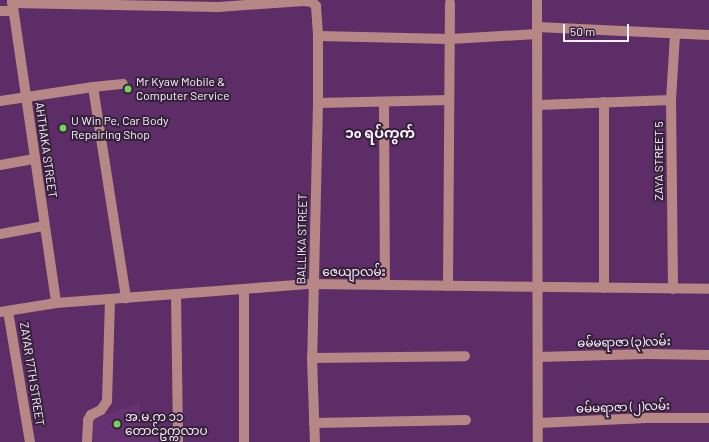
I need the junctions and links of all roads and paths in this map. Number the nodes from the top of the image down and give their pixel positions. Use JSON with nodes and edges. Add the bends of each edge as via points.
{"nodes":[{"id":1,"x":537,"y":0,"type":"edge"},
{"id":2,"x":159,"y":3,"type":"edge"},
{"id":3,"x":450,"y":4,"type":"dead end"},
{"id":4,"x":12,"y":5,"type":"edge"},
{"id":5,"x":0,"y":11,"type":"edge"},
{"id":6,"x":537,"y":31,"type":"junction"},
{"id":7,"x":675,"y":34,"type":"junction"},
{"id":8,"x":709,"y":35,"type":"edge"},
{"id":9,"x":318,"y":36,"type":"junction"},
{"id":10,"x":450,"y":39,"type":"junction"},
{"id":11,"x":123,"y":84,"type":"dead end"},
{"id":12,"x":93,"y":87,"type":"junction"},
{"id":13,"x":25,"y":97,"type":"junction"},
{"id":14,"x":449,"y":100,"type":"junction"},
{"id":15,"x":671,"y":100,"type":"junction"},
{"id":16,"x":0,"y":101,"type":"edge"},
{"id":17,"x":384,"y":102,"type":"junction"},
{"id":18,"x":604,"y":102,"type":"junction"},
{"id":19,"x":318,"y":103,"type":"junction"},
{"id":20,"x":538,"y":105,"type":"junction"},
{"id":21,"x":34,"y":159,"type":"junction"},
{"id":22,"x":0,"y":165,"type":"edge"},
{"id":23,"x":44,"y":226,"type":"junction"},
{"id":24,"x":0,"y":234,"type":"edge"},
{"id":25,"x":314,"y":284,"type":"junction"},
{"id":26,"x":385,"y":285,"type":"junction"},
{"id":27,"x":448,"y":286,"type":"junction"},
{"id":28,"x":538,"y":287,"type":"junction"},
{"id":29,"x":604,"y":288,"type":"junction"},
{"id":30,"x":244,"y":289,"type":"junction"},
{"id":31,"x":673,"y":289,"type":"junction"},
{"id":32,"x":709,"y":289,"type":"edge"},
{"id":33,"x":176,"y":294,"type":"junction"},
{"id":34,"x":126,"y":298,"type":"junction"},
{"id":35,"x":110,"y":299,"type":"junction"},
{"id":36,"x":56,"y":303,"type":"junction"},
{"id":37,"x":4,"y":311,"type":"edge"},
{"id":38,"x":709,"y":354,"type":"edge"},
{"id":39,"x":466,"y":356,"type":"dead end"},
{"id":40,"x":312,"y":358,"type":"junction"},
{"id":41,"x":539,"y":358,"type":"junction"},
{"id":42,"x":709,"y":418,"type":"edge"},
{"id":43,"x":466,"y":420,"type":"dead end"},
{"id":44,"x":314,"y":423,"type":"junction"},
{"id":45,"x":538,"y":423,"type":"junction"},
{"id":46,"x":30,"y":442,"type":"edge"},
{"id":47,"x":87,"y":442,"type":"edge"},
{"id":48,"x":178,"y":442,"type":"edge"},
{"id":49,"x":244,"y":442,"type":"edge"},
{"id":50,"x":315,"y":442,"type":"edge"},
{"id":51,"x":538,"y":442,"type":"edge"}],
"edges":[{"from":1,"to":6,"type":"street"},
{"from":2,"to":4,"type":"street"},
{"from":2,"to":9,"type":"street","name":"BALLIKA STREET","via":[[218,7],[308,2],[316,6]]},
{"from":3,"to":10,"type":"street"},
{"from":4,"to":5,"type":"street"},
{"from":4,"to":13,"type":"street","name":"AHTHAKA STREET"},
{"from":6,"to":7,"type":"street"},
{"from":6,"to":10,"type":"street"},
{"from":6,"to":20,"type":"street"},
{"from":7,"to":8,"type":"street"},
{"from":7,"to":15,"type":"street","name":"ZAYA STREET 5"},
{"from":9,"to":10,"type":"street"},
{"from":9,"to":19,"type":"street","name":"BALLIKA STREET"},
{"from":10,"to":14,"type":"street"},
{"from":11,"to":12,"type":"street"},
{"from":12,"to":13,"type":"street"},
{"from":12,"to":34,"type":"street"},
{"from":13,"to":16,"type":"street"},
{"from":13,"to":21,"type":"street","name":"AHTHAKA STREET"},
{"from":14,"to":17,"type":"street"},
{"from":14,"to":27,"type":"street"},
{"from":15,"to":18,"type":"street"},
{"from":15,"to":31,"type":"street","name":"ZAYA STREET 5"},
{"from":17,"to":19,"type":"street"},
{"from":17,"to":26,"type":"street"},
{"from":18,"to":20,"type":"street"},
{"from":18,"to":29,"type":"street"},
{"from":19,"to":25,"type":"street","name":"BALLIKA STREET"},
{"from":20,"to":28,"type":"street"},
{"from":21,"to":22,"type":"street"},
{"from":21,"to":23,"type":"street","name":"AHTHAKA STREET"},
{"from":23,"to":24,"type":"street"},
{"from":23,"to":36,"type":"street","name":"AHTHAKA STREET"},
{"from":25,"to":26,"type":"street","name":"ဇေယျာလမ်း"},
{"from":25,"to":30,"type":"street","name":"ဇေယျာလမ်း"},
{"from":25,"to":40,"type":"street","name":"BALLIKA STREET"},
{"from":26,"to":27,"type":"street","name":"ဇေယျာလမ်း"},
{"from":27,"to":28,"type":"street","name":"ဇေယျာလမ်း"},
{"from":28,"to":29,"type":"street","name":"ဇေယျာလမ်း"},
{"from":28,"to":41,"type":"street"},
{"from":29,"to":31,"type":"street","name":"ဇေယျာလမ်း"},
{"from":30,"to":33,"type":"street","name":"ဇေယျာလမ်း"},
{"from":30,"to":49,"type":"street"},
{"from":31,"to":32,"type":"street","name":"ဇေယျာလမ်း"},
{"from":33,"to":34,"type":"street","name":"ဇေယျာလမ်း"},
{"from":33,"to":48,"type":"street"},
{"from":34,"to":35,"type":"street","name":"ဇေယျာလမ်း"},
{"from":35,"to":36,"type":"street","name":"ဇေယျာလမ်း"},
{"from":35,"to":47,"type":"street","via":[[107,401],[101,410],[90,415]]},
{"from":36,"to":37,"type":"street","name":"ဇေယျာလမ်း"},
{"from":37,"to":46,"type":"street","name":"ZAYAR 17TH STREET"},
{"from":38,"to":41,"type":"street","name":"ဓမ်မရာဇာ (၃)လမ်း"},
{"from":39,"to":40,"type":"street"},
{"from":40,"to":44,"type":"street","name":"BALLIKA STREET"},
{"from":41,"to":45,"type":"street"},
{"from":42,"to":45,"type":"street","name":"ဓမ်မရာဇာ (၂)လမ်း"},
{"from":43,"to":44,"type":"street"},
{"from":44,"to":50,"type":"street","name":"BALLIKA STREET"},
{"from":45,"to":51,"type":"street"}]}
